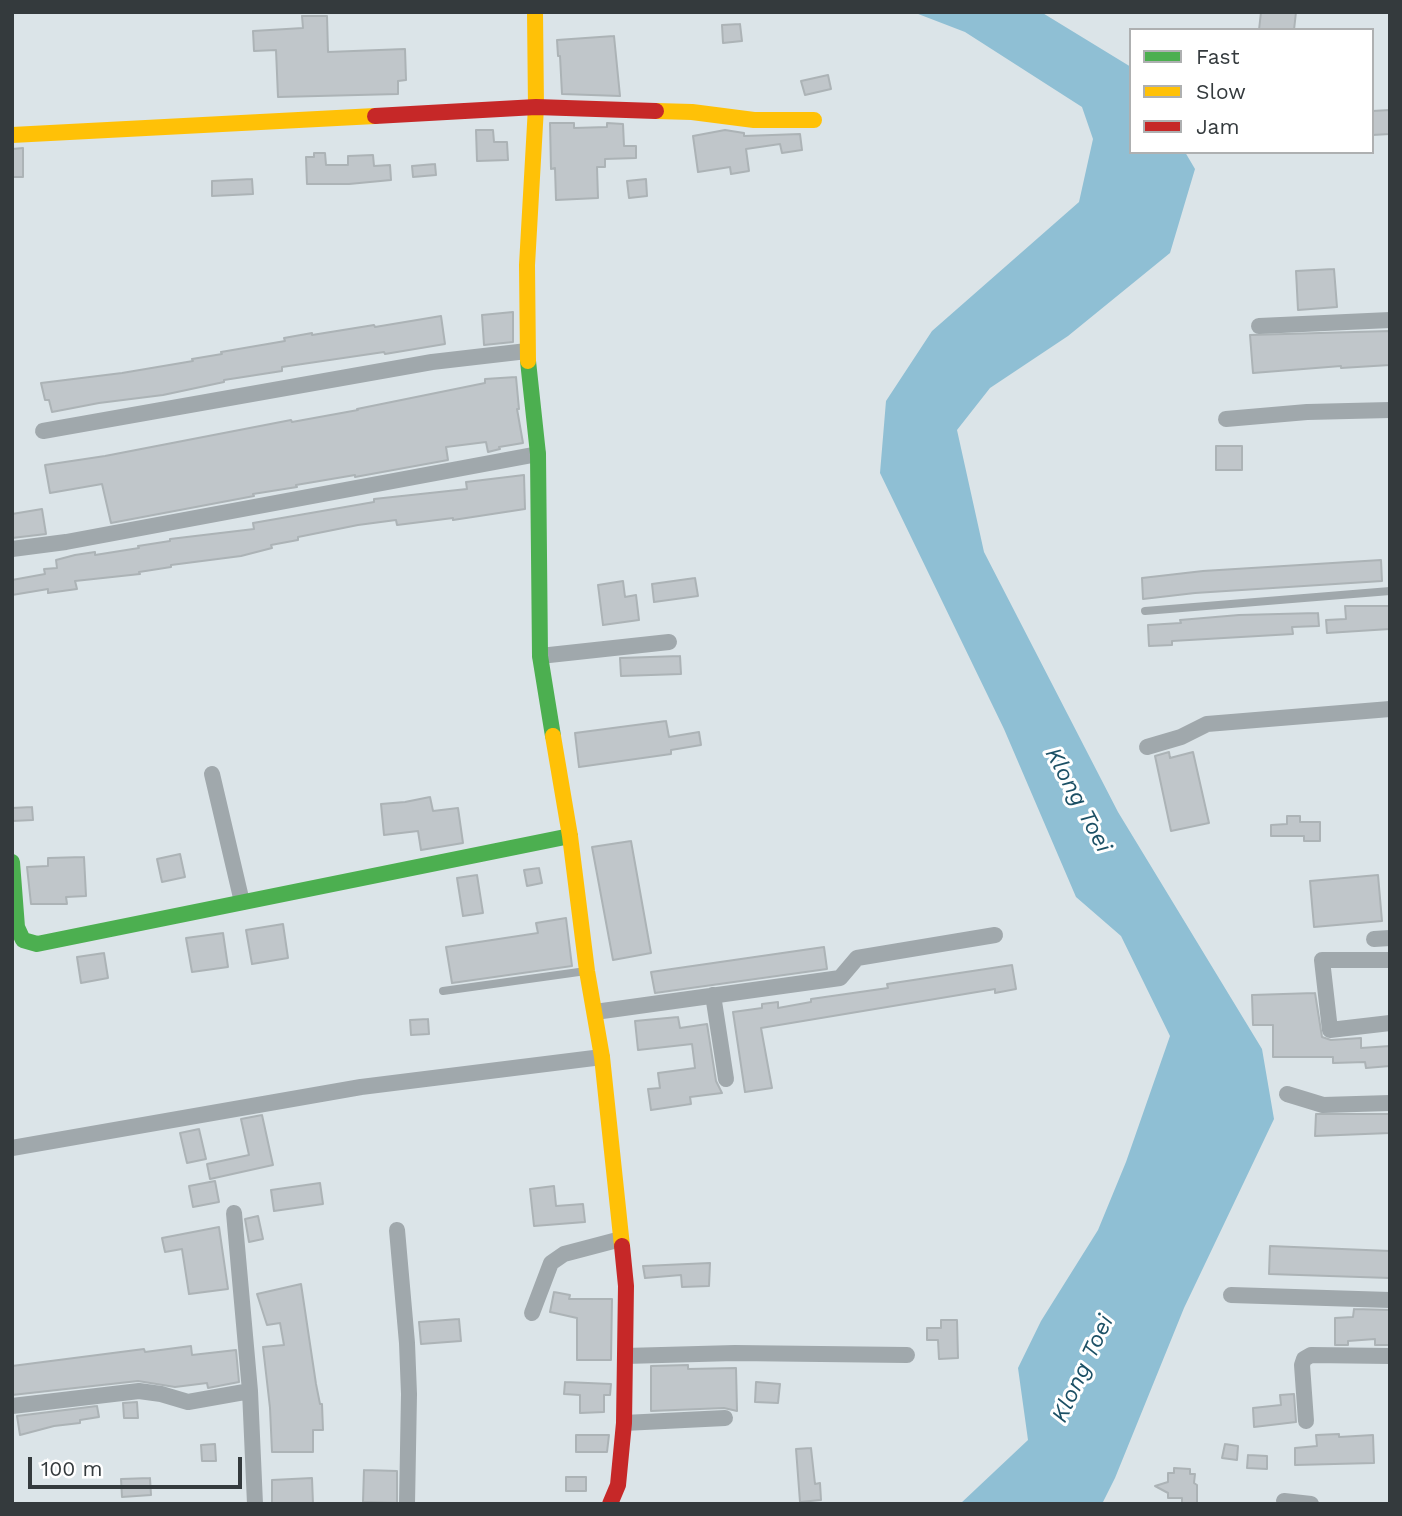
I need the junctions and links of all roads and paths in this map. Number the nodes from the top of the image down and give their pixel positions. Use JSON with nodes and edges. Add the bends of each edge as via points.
{"nodes":[{"id":1,"x":535,"y":12,"type":"edge"},
{"id":2,"x":536,"y":107,"type":"junction"},
{"id":3,"x":814,"y":120,"type":"dead end"},
{"id":4,"x":12,"y":135,"type":"edge"},
{"id":5,"x":1390,"y":320,"type":"edge"},
{"id":6,"x":1259,"y":326,"type":"dead end"},
{"id":7,"x":527,"y":351,"type":"junction"},
{"id":8,"x":1390,"y":410,"type":"edge"},
{"id":9,"x":1226,"y":419,"type":"dead end"},
{"id":10,"x":43,"y":431,"type":"dead end"},
{"id":11,"x":537,"y":454,"type":"junction"},
{"id":12,"x":12,"y":549,"type":"edge"},
{"id":13,"x":1390,"y":591,"type":"edge"},
{"id":14,"x":1145,"y":611,"type":"dead end"},
{"id":15,"x":669,"y":642,"type":"dead end"},
{"id":16,"x":540,"y":656,"type":"junction"},
{"id":17,"x":1390,"y":709,"type":"edge"},
{"id":18,"x":1147,"y":747,"type":"dead end"},
{"id":19,"x":212,"y":774,"type":"dead end"},
{"id":20,"x":570,"y":836,"type":"junction"},
{"id":21,"x":12,"y":862,"type":"edge"},
{"id":22,"x":242,"y":902,"type":"junction"},
{"id":23,"x":995,"y":935,"type":"dead end"},
{"id":24,"x":1390,"y":960,"type":"edge"},
{"id":25,"x":587,"y":971,"type":"junction"},
{"id":26,"x":443,"y":991,"type":"dead end"},
{"id":27,"x":713,"y":995,"type":"junction"},
{"id":28,"x":595,"y":1012,"type":"junction"},
{"id":29,"x":1390,"y":1023,"type":"edge"},
{"id":30,"x":602,"y":1057,"type":"junction"},
{"id":31,"x":726,"y":1079,"type":"dead end"},
{"id":32,"x":1287,"y":1094,"type":"dead end"},
{"id":33,"x":1390,"y":1103,"type":"edge"},
{"id":34,"x":12,"y":1148,"type":"edge"},
{"id":35,"x":234,"y":1213,"type":"dead end"},
{"id":36,"x":397,"y":1230,"type":"dead end"},
{"id":37,"x":621,"y":1239,"type":"junction"},
{"id":38,"x":1231,"y":1295,"type":"dead end"},
{"id":39,"x":1390,"y":1300,"type":"edge"},
{"id":40,"x":532,"y":1313,"type":"dead end"},
{"id":41,"x":907,"y":1355,"type":"dead end"},
{"id":42,"x":625,"y":1356,"type":"junction"},
{"id":43,"x":1390,"y":1356,"type":"edge"},
{"id":44,"x":250,"y":1391,"type":"junction"},
{"id":45,"x":12,"y":1406,"type":"edge"},
{"id":46,"x":725,"y":1419,"type":"dead end"},
{"id":47,"x":1306,"y":1421,"type":"dead end"},
{"id":48,"x":624,"y":1423,"type":"junction"},
{"id":49,"x":1284,"y":1501,"type":"dead end"},
{"id":50,"x":255,"y":1504,"type":"edge"},
{"id":51,"x":407,"y":1504,"type":"edge"},
{"id":52,"x":610,"y":1504,"type":"edge"},
{"id":53,"x":1311,"y":1504,"type":"edge"}],
"edges":[{"from":1,"to":2,"type":"street"},
{"from":2,"to":3,"type":"street"},
{"from":2,"to":4,"type":"street"},
{"from":2,"to":7,"type":"street"},
{"from":5,"to":6,"type":"street"},
{"from":7,"to":10,"type":"street","via":[[432,362]]},
{"from":7,"to":11,"type":"street"},
{"from":8,"to":9,"type":"street"},
{"from":11,"to":12,"type":"street"},
{"from":11,"to":16,"type":"street"},
{"from":13,"to":14,"type":"lane"},
{"from":15,"to":16,"type":"street"},
{"from":16,"to":20,"type":"street"},
{"from":17,"to":18,"type":"street","via":[[1207,724]]},
{"from":19,"to":22,"type":"street"},
{"from":20,"to":22,"type":"street"},
{"from":20,"to":25,"type":"street"},
{"from":21,"to":22,"type":"street","via":[[17,927],[23,940],[37,944]]},
{"from":23,"to":27,"type":"street","via":[[857,958],[840,978]]},
{"from":24,"to":29,"type":"street","via":[[1322,960],[1330,1030]]},
{"from":25,"to":26,"type":"lane"},
{"from":25,"to":28,"type":"street"},
{"from":27,"to":28,"type":"street"},
{"from":27,"to":31,"type":"street"},
{"from":28,"to":30,"type":"street"},
{"from":30,"to":34,"type":"street","via":[[361,1087]]},
{"from":30,"to":37,"type":"street"},
{"from":32,"to":33,"type":"street","via":[[1323,1105]]},
{"from":35,"to":44,"type":"street"},
{"from":36,"to":51,"type":"street","via":[[409,1394]]},
{"from":37,"to":40,"type":"street","via":[[564,1254],[551,1263]]},
{"from":37,"to":42,"type":"street"},
{"from":38,"to":39,"type":"street"},
{"from":41,"to":42,"type":"street"},
{"from":42,"to":48,"type":"street"},
{"from":43,"to":47,"type":"street","via":[[1311,1355],[1304,1359]]},
{"from":44,"to":45,"type":"street","via":[[188,1402],[139,1391]]},
{"from":44,"to":50,"type":"street"},
{"from":46,"to":48,"type":"street"},
{"from":48,"to":52,"type":"street","via":[[618,1485]]},
{"from":49,"to":53,"type":"street"}]}
